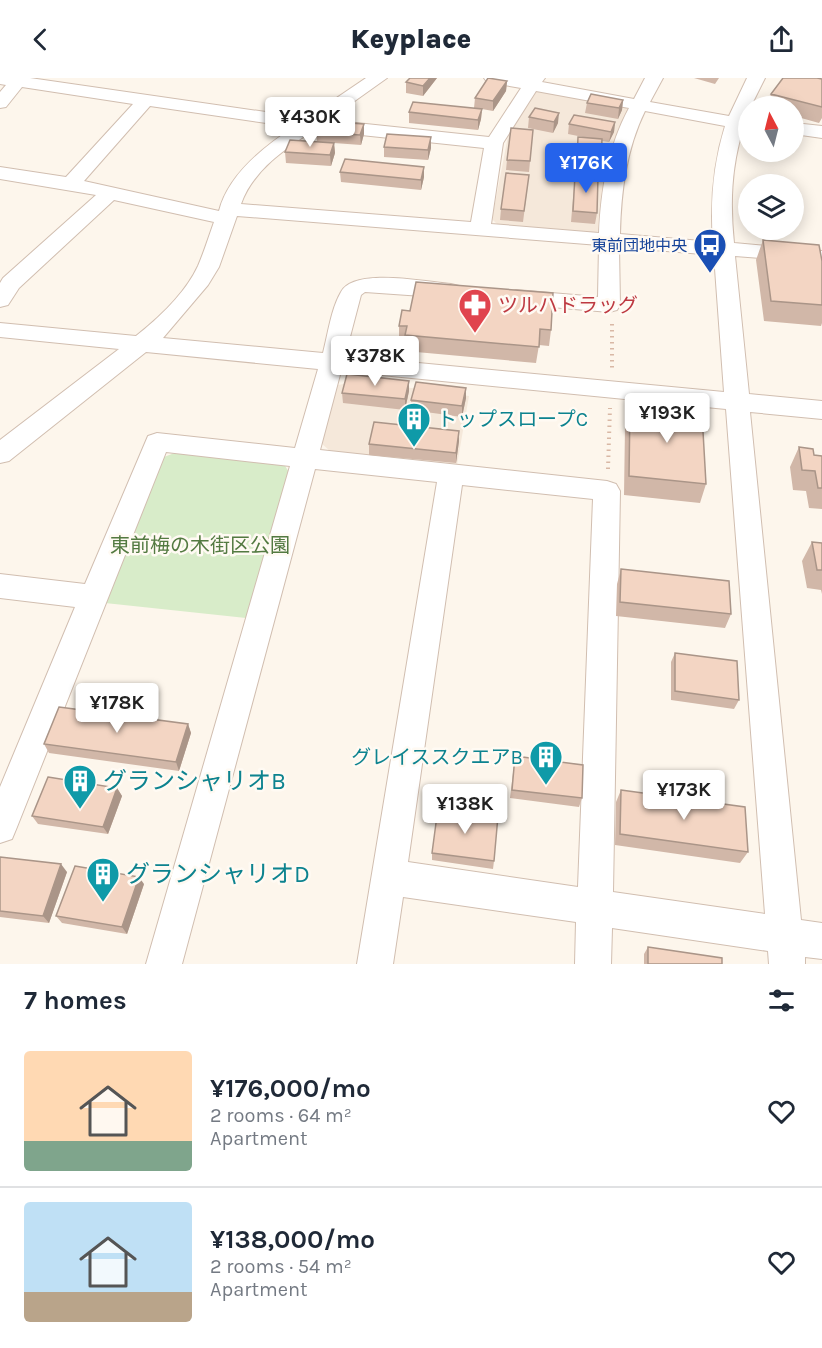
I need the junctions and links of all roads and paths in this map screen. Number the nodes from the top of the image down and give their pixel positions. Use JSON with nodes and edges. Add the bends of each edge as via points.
{"nodes":[{"id":1,"x":378,"y":78,"type":"edge"},
{"id":2,"x":493,"y":78,"type":"edge"},
{"id":3,"x":654,"y":78,"type":"edge"},
{"id":4,"x":756,"y":78,"type":"edge"},
{"id":5,"x":0,"y":79,"type":"edge"},
{"id":6,"x":20,"y":79,"type":"edge"},
{"id":7,"x":533,"y":82,"type":"edge"},
{"id":8,"x":0,"y":86,"type":"edge"},
{"id":9,"x":751,"y":96,"type":"edge"},
{"id":10,"x":146,"y":100,"type":"junction"},
{"id":11,"x":0,"y":103,"type":"edge"},
{"id":12,"x":639,"y":105,"type":"junction"},
{"id":13,"x":738,"y":123,"type":"edge"},
{"id":14,"x":312,"y":124,"type":"junction"},
{"id":15,"x":804,"y":130,"type":"edge"},
{"id":16,"x":738,"y":132,"type":"edge"},
{"id":17,"x":822,"y":132,"type":"edge"},
{"id":18,"x":494,"y":143,"type":"junction"},
{"id":19,"x":0,"y":173,"type":"edge"},
{"id":20,"x":71,"y":184,"type":"junction"},
{"id":21,"x":110,"y":193,"type":"junction"},
{"id":22,"x":227,"y":213,"type":"junction"},
{"id":23,"x":480,"y":229,"type":"junction"},
{"id":24,"x":609,"y":239,"type":"junction"},
{"id":25,"x":723,"y":249,"type":"junction"},
{"id":26,"x":822,"y":257,"type":"edge"},
{"id":27,"x":0,"y":300,"type":"edge"},
{"id":28,"x":609,"y":305,"type":"junction"},
{"id":29,"x":0,"y":330,"type":"edge"},
{"id":30,"x":142,"y":345,"type":"junction"},
{"id":31,"x":333,"y":364,"type":"junction"},
{"id":32,"x":611,"y":390,"type":"junction"},
{"id":33,"x":736,"y":401,"type":"junction"},
{"id":34,"x":822,"y":410,"type":"edge"},
{"id":35,"x":0,"y":454,"type":"edge"},
{"id":36,"x":306,"y":456,"type":"junction"},
{"id":37,"x":451,"y":474,"type":"junction"},
{"id":38,"x":608,"y":491,"type":"junction"},
{"id":39,"x":0,"y":586,"type":"edge"},
{"id":40,"x":93,"y":597,"type":"junction"},
{"id":41,"x":0,"y":827,"type":"edge"},
{"id":42,"x":389,"y":877,"type":"junction"},
{"id":43,"x":594,"y":908,"type":"junction"},
{"id":44,"x":822,"y":941,"type":"edge"},
{"id":45,"x":786,"y":950,"type":"edge"},
{"id":46,"x":164,"y":964,"type":"edge"},
{"id":47,"x":375,"y":964,"type":"edge"},
{"id":48,"x":593,"y":964,"type":"edge"}],
"edges":[{"from":1,"to":14,"type":"street"},
{"from":2,"to":7,"type":"street"},
{"from":3,"to":12,"type":"street"},
{"from":4,"to":9,"type":"street"},
{"from":5,"to":6,"type":"street"},
{"from":6,"to":8,"type":"street"},
{"from":6,"to":10,"type":"street"},
{"from":6,"to":11,"type":"street"},
{"from":7,"to":12,"type":"street"},
{"from":7,"to":18,"type":"street"},
{"from":10,"to":14,"type":"street"},
{"from":10,"to":20,"type":"street"},
{"from":12,"to":13,"type":"street"},
{"from":12,"to":24,"type":"street","via":[[625,136],[616,172]]},
{"from":14,"to":18,"type":"street"},
{"from":14,"to":22,"type":"street","via":[[255,166]]},
{"from":15,"to":17,"type":"street"},
{"from":16,"to":25,"type":"street","via":[[725,156],[721,184]]},
{"from":18,"to":23,"type":"street"},
{"from":19,"to":20,"type":"street"},
{"from":20,"to":21,"type":"street"},
{"from":21,"to":22,"type":"street"},
{"from":21,"to":27,"type":"street","via":[[11,283]]},
{"from":22,"to":23,"type":"street"},
{"from":22,"to":30,"type":"street","via":[[208,267],[197,285]]},
{"from":23,"to":24,"type":"street"},
{"from":24,"to":25,"type":"street"},
{"from":24,"to":28,"type":"street"},
{"from":25,"to":26,"type":"street"},
{"from":25,"to":33,"type":"street"},
{"from":28,"to":31,"type":"street","via":[[366,284],[351,293]]},
{"from":28,"to":32,"type":"path"},
{"from":29,"to":30,"type":"street"},
{"from":30,"to":31,"type":"street"},
{"from":30,"to":35,"type":"street"},
{"from":31,"to":32,"type":"street"},
{"from":31,"to":36,"type":"street"},
{"from":32,"to":33,"type":"street"},
{"from":32,"to":38,"type":"path"},
{"from":33,"to":34,"type":"street"},
{"from":33,"to":45,"type":"street"},
{"from":36,"to":37,"type":"street"},
{"from":36,"to":40,"type":"street","via":[[157,442]]},
{"from":36,"to":46,"type":"street"},
{"from":37,"to":38,"type":"street"},
{"from":37,"to":42,"type":"street"},
{"from":38,"to":43,"type":"street"},
{"from":39,"to":40,"type":"street"},
{"from":40,"to":41,"type":"street"},
{"from":42,"to":43,"type":"street"},
{"from":42,"to":47,"type":"street"},
{"from":43,"to":45,"type":"street"},
{"from":43,"to":48,"type":"street"},
{"from":44,"to":45,"type":"street"}]}
